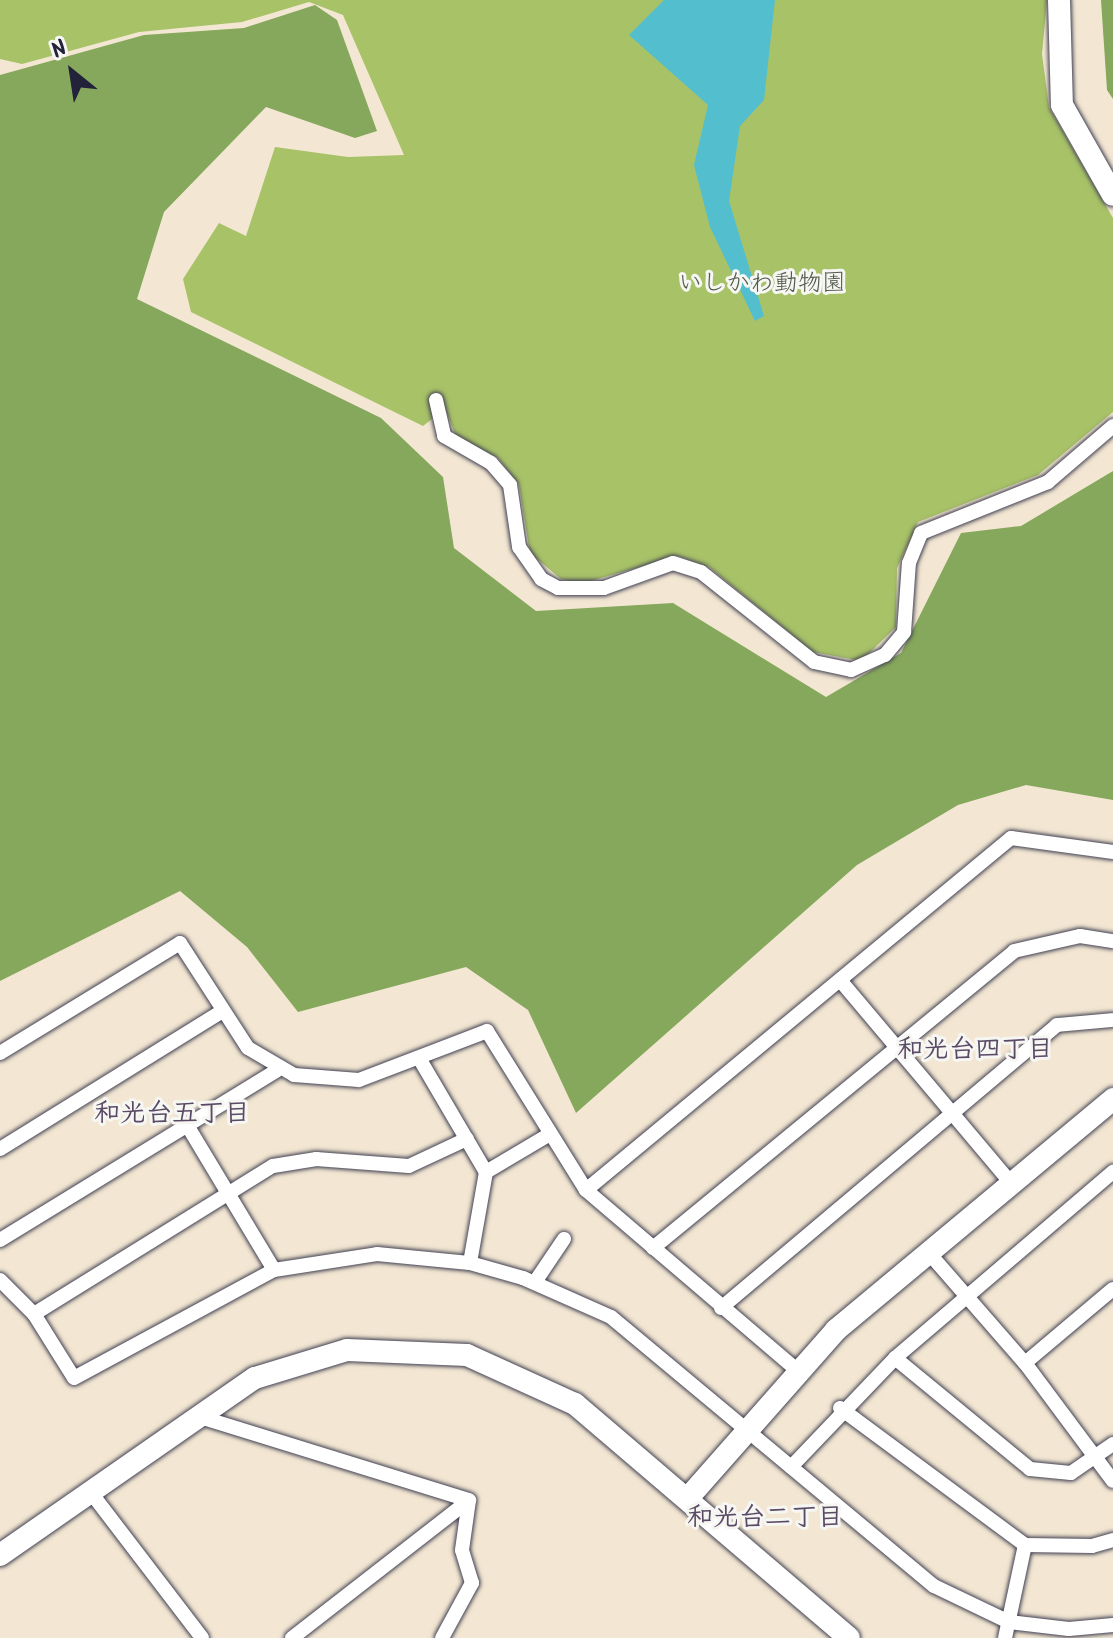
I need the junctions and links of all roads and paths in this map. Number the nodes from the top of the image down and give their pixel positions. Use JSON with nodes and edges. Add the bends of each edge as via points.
{"nodes":[{"id":1,"x":1059,"y":0,"type":"edge"},
{"id":2,"x":1113,"y":195,"type":"edge"},
{"id":3,"x":436,"y":400,"type":"dead end"},
{"id":4,"x":1113,"y":426,"type":"edge"},
{"id":5,"x":1113,"y":852,"type":"edge"},
{"id":6,"x":1113,"y":941,"type":"edge"},
{"id":7,"x":840,"y":980,"type":"junction"},
{"id":8,"x":219,"y":1013,"type":"junction"},
{"id":9,"x":1113,"y":1020,"type":"edge"},
{"id":10,"x":895,"y":1046,"type":"junction"},
{"id":11,"x":0,"y":1053,"type":"edge"},
{"id":12,"x":419,"y":1058,"type":"junction"},
{"id":13,"x":277,"y":1070,"type":"junction"},
{"id":14,"x":1113,"y":1099,"type":"edge"},
{"id":15,"x":951,"y":1113,"type":"junction"},
{"id":16,"x":187,"y":1125,"type":"junction"},
{"id":17,"x":550,"y":1134,"type":"junction"},
{"id":18,"x":467,"y":1139,"type":"junction"},
{"id":19,"x":0,"y":1149,"type":"edge"},
{"id":20,"x":486,"y":1172,"type":"junction"},
{"id":21,"x":1113,"y":1172,"type":"edge"},
{"id":22,"x":1011,"y":1183,"type":"junction"},
{"id":23,"x":586,"y":1190,"type":"junction"},
{"id":24,"x":229,"y":1193,"type":"junction"},
{"id":25,"x":564,"y":1239,"type":"dead end"},
{"id":26,"x":0,"y":1240,"type":"edge"},
{"id":27,"x":653,"y":1248,"type":"junction"},
{"id":28,"x":928,"y":1252,"type":"junction"},
{"id":29,"x":470,"y":1263,"type":"junction"},
{"id":30,"x":274,"y":1270,"type":"junction"},
{"id":31,"x":0,"y":1280,"type":"edge"},
{"id":32,"x":535,"y":1282,"type":"junction"},
{"id":33,"x":1113,"y":1289,"type":"edge"},
{"id":34,"x":966,"y":1297,"type":"junction"},
{"id":35,"x":721,"y":1308,"type":"junction"},
{"id":36,"x":34,"y":1314,"type":"junction"},
{"id":37,"x":895,"y":1358,"type":"junction"},
{"id":38,"x":1025,"y":1363,"type":"junction"},
{"id":39,"x":797,"y":1370,"type":"junction"},
{"id":40,"x":840,"y":1408,"type":"junction"},
{"id":41,"x":197,"y":1416,"type":"junction"},
{"id":42,"x":742,"y":1429,"type":"junction"},
{"id":43,"x":1113,"y":1444,"type":"edge"},
{"id":44,"x":1098,"y":1457,"type":"junction"},
{"id":45,"x":791,"y":1467,"type":"junction"},
{"id":46,"x":1113,"y":1481,"type":"edge"},
{"id":47,"x":89,"y":1490,"type":"junction"},
{"id":48,"x":688,"y":1498,"type":"junction"},
{"id":49,"x":469,"y":1500,"type":"junction"},
{"id":50,"x":1113,"y":1540,"type":"edge"},
{"id":51,"x":1025,"y":1545,"type":"junction"},
{"id":52,"x":0,"y":1555,"type":"edge"},
{"id":53,"x":1009,"y":1622,"type":"junction"},
{"id":54,"x":1113,"y":1625,"type":"edge"},
{"id":55,"x":202,"y":1638,"type":"edge"},
{"id":56,"x":292,"y":1638,"type":"edge"},
{"id":57,"x":442,"y":1638,"type":"edge"},
{"id":58,"x":849,"y":1638,"type":"edge"},
{"id":59,"x":1005,"y":1638,"type":"edge"}],
"edges":[{"from":1,"to":2,"type":"street","via":[[1062,105]]},
{"from":3,"to":4,"type":"street","via":[[444,436],[491,463],[510,485],[519,547],[541,579],[558,588],[604,588],[673,563],[701,572],[814,662],[851,670],[885,655],[904,632],[909,563],[921,533],[1048,482]]},
{"from":5,"to":7,"type":"street","via":[[1011,838]]},
{"from":6,"to":10,"type":"street","via":[[1080,936],[1014,951]]},
{"from":7,"to":10,"type":"street"},
{"from":7,"to":23,"type":"street"},
{"from":8,"to":11,"type":"street","via":[[180,943]]},
{"from":8,"to":13,"type":"street"},
{"from":8,"to":19,"type":"street"},
{"from":9,"to":15,"type":"street","via":[[1057,1025]]},
{"from":10,"to":15,"type":"street"},
{"from":10,"to":27,"type":"street"},
{"from":12,"to":13,"type":"street","via":[[359,1080]]},
{"from":12,"to":17,"type":"street","via":[[487,1031]]},
{"from":12,"to":18,"type":"street"},
{"from":13,"to":16,"type":"street"},
{"from":14,"to":22,"type":"street"},
{"from":15,"to":22,"type":"street"},
{"from":15,"to":35,"type":"street"},
{"from":16,"to":24,"type":"street"},
{"from":16,"to":26,"type":"street"},
{"from":17,"to":20,"type":"street"},
{"from":17,"to":23,"type":"street"},
{"from":18,"to":20,"type":"street"},
{"from":18,"to":24,"type":"street","via":[[409,1166],[293,1161]]},
{"from":20,"to":29,"type":"street"},
{"from":21,"to":34,"type":"street"},
{"from":22,"to":28,"type":"street"},
{"from":23,"to":27,"type":"street"},
{"from":24,"to":30,"type":"street"},
{"from":24,"to":36,"type":"street"},
{"from":25,"to":32,"type":"street"},
{"from":27,"to":35,"type":"street"},
{"from":28,"to":34,"type":"street"},
{"from":28,"to":39,"type":"street"},
{"from":29,"to":30,"type":"street","via":[[377,1254]]},
{"from":29,"to":32,"type":"street"},
{"from":30,"to":36,"type":"street","via":[[74,1378]]},
{"from":31,"to":36,"type":"street"},
{"from":32,"to":42,"type":"street","via":[[611,1317]]},
{"from":33,"to":38,"type":"street"},
{"from":34,"to":37,"type":"street"},
{"from":34,"to":38,"type":"street"},
{"from":35,"to":39,"type":"street"},
{"from":37,"to":40,"type":"street"},
{"from":37,"to":44,"type":"street","via":[[1030,1469],[1071,1473]]},
{"from":38,"to":44,"type":"street"},
{"from":39,"to":42,"type":"street"},
{"from":40,"to":45,"type":"street"},
{"from":40,"to":51,"type":"street"},
{"from":41,"to":47,"type":"street"},
{"from":41,"to":48,"type":"street","via":[[255,1378],[347,1350],[467,1355],[575,1404]]},
{"from":41,"to":49,"type":"street"},
{"from":42,"to":45,"type":"street"},
{"from":42,"to":48,"type":"street"},
{"from":43,"to":44,"type":"street"},
{"from":44,"to":46,"type":"street"},
{"from":45,"to":53,"type":"street","via":[[934,1586]]},
{"from":47,"to":52,"type":"street"},
{"from":47,"to":55,"type":"street"},
{"from":48,"to":58,"type":"street"},
{"from":49,"to":56,"type":"street"},
{"from":49,"to":57,"type":"street","via":[[462,1550],[472,1583]]},
{"from":50,"to":51,"type":"street"},
{"from":51,"to":53,"type":"street"},
{"from":53,"to":54,"type":"street","via":[[1069,1629]]},
{"from":53,"to":59,"type":"street"}]}
